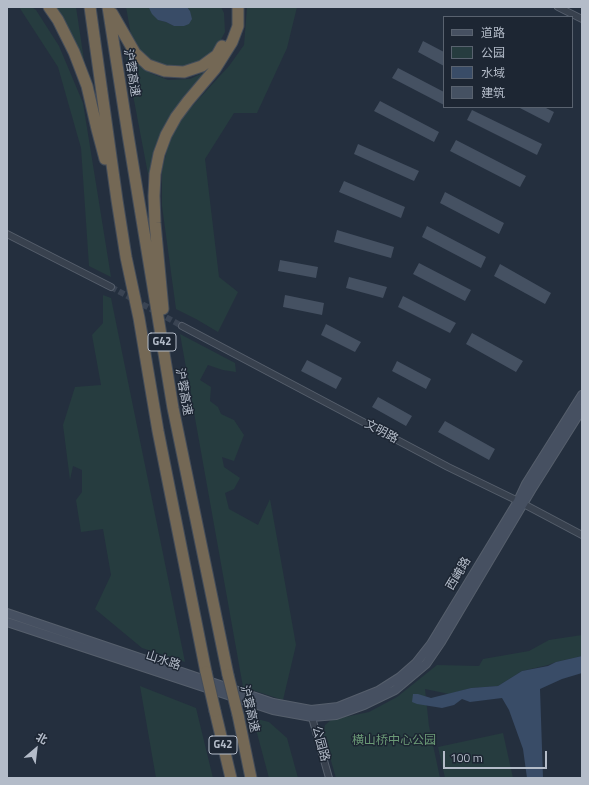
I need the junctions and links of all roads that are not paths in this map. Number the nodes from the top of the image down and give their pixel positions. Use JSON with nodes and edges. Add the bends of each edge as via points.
{"nodes":[{"id":1,"x":49,"y":7,"type":"edge"},
{"id":2,"x":90,"y":7,"type":"edge"},
{"id":3,"x":108,"y":7,"type":"edge"},
{"id":4,"x":231,"y":7,"type":"edge"},
{"id":5,"x":238,"y":7,"type":"edge"},
{"id":6,"x":558,"y":7,"type":"edge"},
{"id":7,"x":582,"y":19,"type":"edge"},
{"id":8,"x":117,"y":200,"type":"junction"},
{"id":9,"x":7,"y":234,"type":"edge"},
{"id":10,"x":111,"y":287,"type":"tunnel mouth"},
{"id":11,"x":182,"y":326,"type":"tunnel mouth"},
{"id":12,"x":582,"y":395,"type":"edge"},
{"id":13,"x":172,"y":408,"type":"junction"},
{"id":14,"x":582,"y":409,"type":"edge"},
{"id":15,"x":521,"y":503,"type":"junction"},
{"id":16,"x":582,"y":535,"type":"edge"},
{"id":17,"x":7,"y":613,"type":"edge"},
{"id":18,"x":7,"y":622,"type":"edge"},
{"id":19,"x":311,"y":714,"type":"junction"},
{"id":20,"x":231,"y":778,"type":"edge"},
{"id":21,"x":252,"y":778,"type":"edge"},
{"id":22,"x":329,"y":778,"type":"edge"}],
"edges":[{"from":1,"to":8,"type":"highway","via":[[74,52],[87,86]]},
{"from":2,"to":8,"type":"highway","number":"G42"},
{"from":3,"to":4,"type":"highway","via":[[135,53],[148,65],[165,71],[184,72],[202,66],[216,55],[231,25]]},
{"from":3,"to":13,"type":"highway","name":"沪蓉高速","number":"G42"},
{"from":5,"to":13,"type":"highway","via":[[238,26],[232,42],[176,117],[159,154],[154,196],[155,223]]},
{"from":6,"to":7,"type":"street"},
{"from":8,"to":20,"type":"highway","number":"G42","bridge":true,"via":[[158,431],[206,672]]},
{"from":9,"to":10,"type":"street"},
{"from":11,"to":15,"type":"street","name":"文明路"},
{"from":12,"to":15,"type":"street","name":"西崦路","via":[[526,484]]},
{"from":13,"to":21,"type":"highway","name":"沪蓉高速","number":"G42","bridge":true},
{"from":14,"to":15,"type":"street","name":"西崦路"},
{"from":15,"to":16,"type":"street","name":"文明路"},
{"from":15,"to":19,"type":"street","name":"西崦路","via":[[426,664],[395,690],[364,705],[336,715]]},
{"from":17,"to":19,"type":"street","name":"山水路"},
{"from":18,"to":19,"type":"street","name":"山水路","via":[[274,710]]},
{"from":19,"to":22,"type":"street","name":"公园路"}]}
